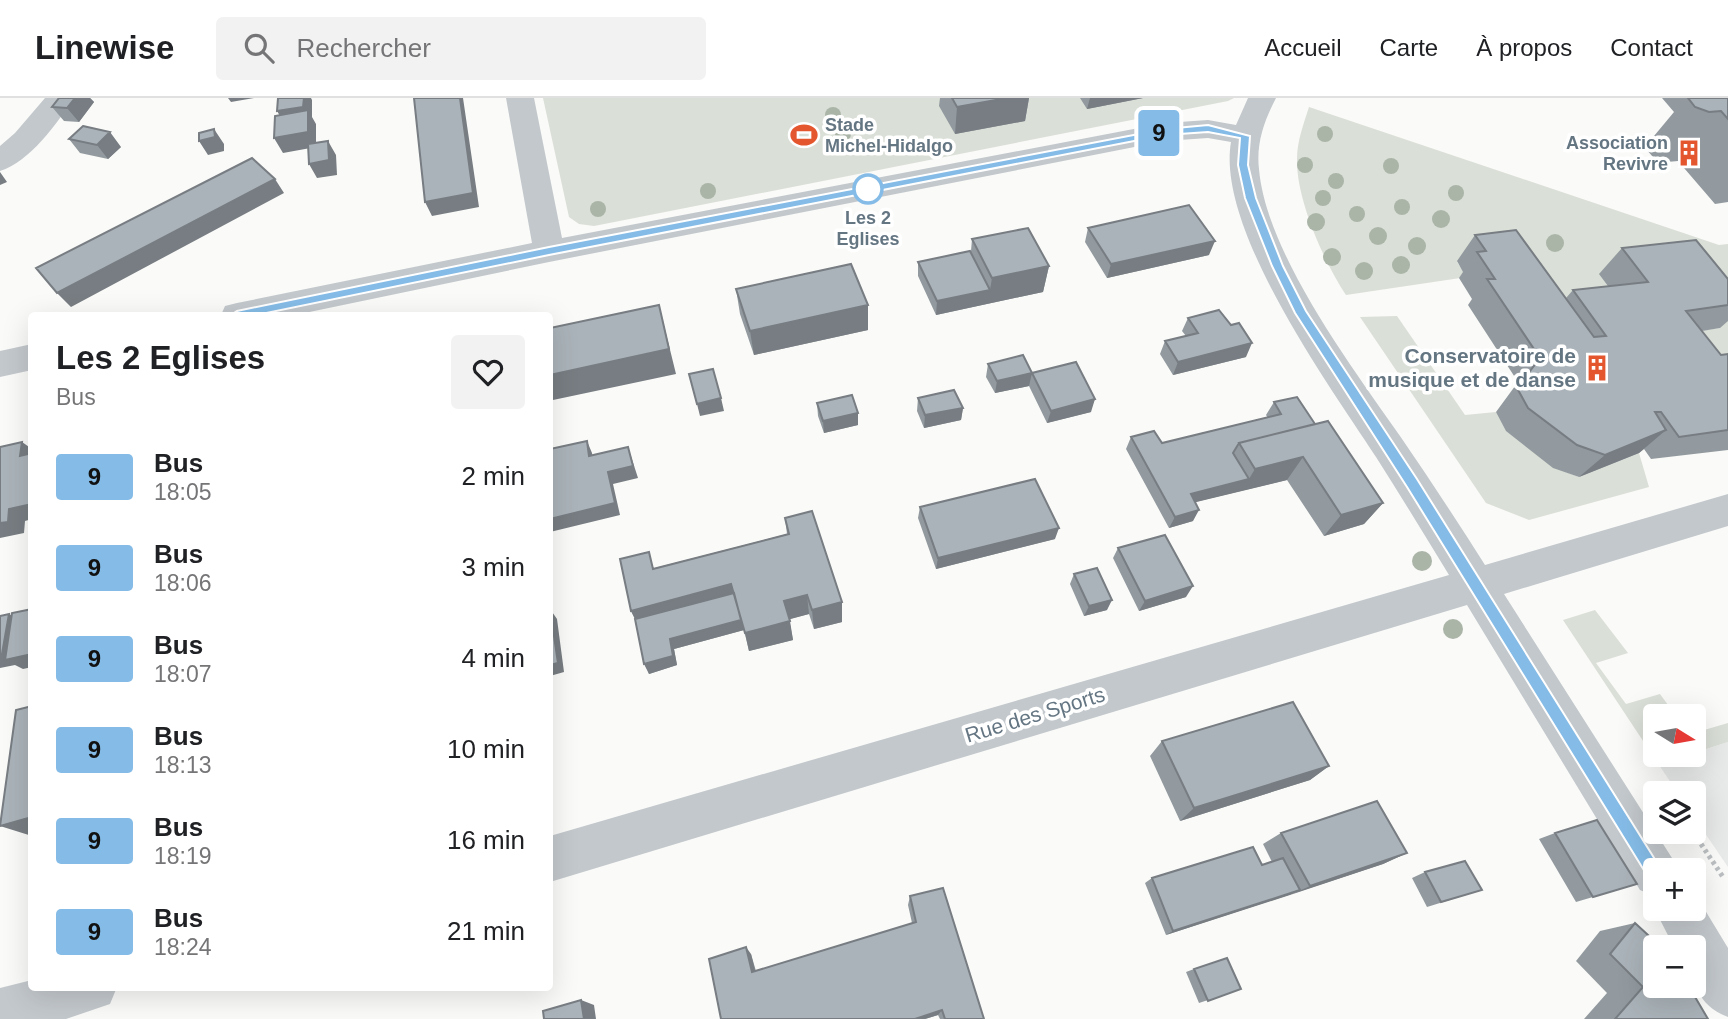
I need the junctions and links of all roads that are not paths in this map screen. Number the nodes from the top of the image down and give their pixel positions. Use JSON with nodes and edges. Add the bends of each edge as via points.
{"nodes":[{"id":1,"x":60,"y":98,"type":"edge"},
{"id":2,"x":520,"y":98,"type":"edge"},
{"id":3,"x":1262,"y":98,"type":"edge"},
{"id":4,"x":1245,"y":136,"type":"junction"},
{"id":5,"x":0,"y":161,"type":"edge"},
{"id":6,"x":549,"y":251,"type":"junction"},
{"id":7,"x":252,"y":312,"type":"edge"},
{"id":8,"x":28,"y":358,"type":"edge"},
{"id":9,"x":0,"y":364,"type":"edge"},
{"id":10,"x":1728,"y":510,"type":"edge"},
{"id":11,"x":1474,"y":584,"type":"junction"},
{"id":12,"x":553,"y":858,"type":"edge"},
{"id":13,"x":1646,"y":858,"type":"edge"},
{"id":14,"x":1685,"y":921,"type":"edge"},
{"id":15,"x":79,"y":991,"type":"edge"},
{"id":16,"x":1728,"y":993,"type":"edge"},
{"id":17,"x":0,"y":1013,"type":"edge"}],
"edges":[{"from":1,"to":5,"type":"street","via":[[25,140]]},
{"from":2,"to":6,"type":"street"},
{"from":3,"to":4,"type":"street"},
{"from":4,"to":6,"type":"street","via":[[1208,129],[1165,132]]},
{"from":4,"to":11,"type":"street","via":[[1243,165],[1250,198],[1277,266]]},
{"from":6,"to":7,"type":"street"},
{"from":8,"to":9,"type":"street"},
{"from":10,"to":11,"type":"street","name":"Rue des Sports"},
{"from":11,"to":12,"type":"street","name":"Rue des Sports"},
{"from":11,"to":13,"type":"street"},
{"from":14,"to":16,"type":"street"},
{"from":15,"to":17,"type":"street"}]}
